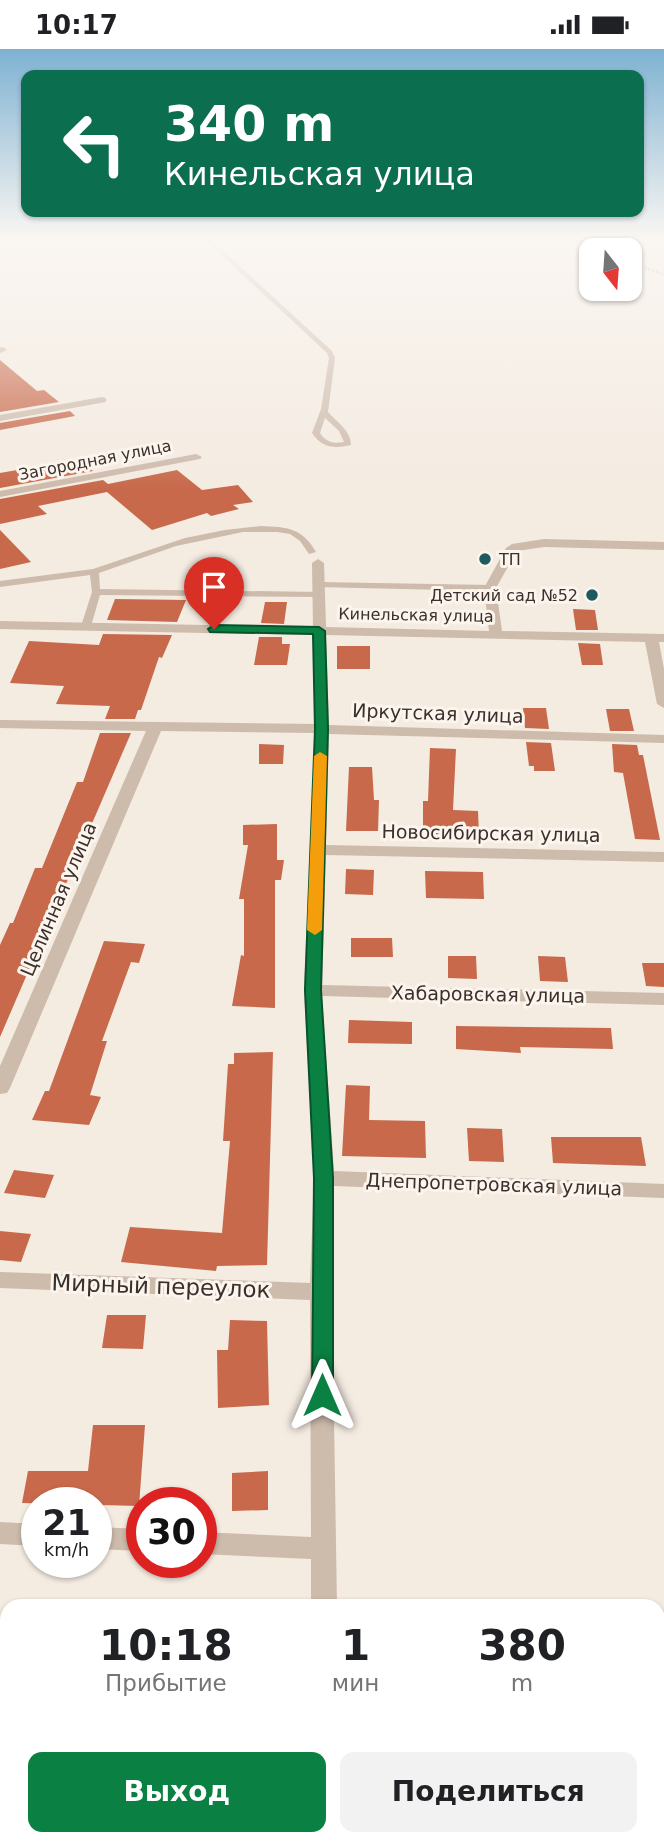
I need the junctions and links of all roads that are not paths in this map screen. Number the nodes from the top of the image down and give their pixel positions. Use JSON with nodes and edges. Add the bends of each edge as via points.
{"nodes":[{"id":1,"x":297,"y":322,"type":"edge"},
{"id":2,"x":102,"y":400,"type":"dead end"},
{"id":3,"x":324,"y":412,"type":"dead end"},
{"id":4,"x":0,"y":418,"type":"edge"},
{"id":5,"x":196,"y":457,"type":"dead end"},
{"id":6,"x":0,"y":494,"type":"edge"},
{"id":7,"x":664,"y":546,"type":"edge"},
{"id":8,"x":315,"y":557,"type":"joint"},
{"id":9,"x":94,"y":572,"type":"junction"},
{"id":10,"x":0,"y":584,"type":"edge"},
{"id":11,"x":490,"y":589,"type":"junction"},
{"id":12,"x":319,"y":590,"type":"junction"},
{"id":13,"x":96,"y":591,"type":"junction"},
{"id":14,"x":0,"y":625,"type":"edge"},
{"id":15,"x":86,"y":626,"type":"junction"},
{"id":16,"x":319,"y":631,"type":"junction"},
{"id":17,"x":496,"y":635,"type":"junction"},
{"id":18,"x":657,"y":638,"type":"edge"},
{"id":19,"x":664,"y":704,"type":"edge"},
{"id":20,"x":0,"y":724,"type":"edge"},
{"id":21,"x":155,"y":727,"type":"junction"},
{"id":22,"x":322,"y":729,"type":"junction"},
{"id":23,"x":664,"y":739,"type":"edge"},
{"id":24,"x":317,"y":850,"type":"junction"},
{"id":25,"x":664,"y":857,"type":"edge"},
{"id":26,"x":313,"y":990,"type":"junction"},
{"id":27,"x":664,"y":999,"type":"edge"},
{"id":28,"x":0,"y":1088,"type":"edge"},
{"id":29,"x":324,"y":1178,"type":"junction"},
{"id":30,"x":664,"y":1191,"type":"edge"},
{"id":31,"x":0,"y":1280,"type":"edge"},
{"id":32,"x":321,"y":1292,"type":"junction"},
{"id":33,"x":0,"y":1533,"type":"edge"},
{"id":34,"x":21,"y":1534,"type":"edge"},
{"id":35,"x":217,"y":1544,"type":"edge"},
{"id":36,"x":324,"y":1549,"type":"junction"},
{"id":37,"x":324,"y":1599,"type":"edge"}],
"edges":[{"from":1,"to":3,"type":"lane","via":[[332,358],[325,409],[316,433],[328,445],[348,443],[341,428]]},
{"from":2,"to":4,"type":"street"},
{"from":5,"to":6,"type":"street","name":"Загородная улица"},
{"from":7,"to":11,"type":"street","via":[[523,544],[508,553]]},
{"from":8,"to":9,"type":"lane","via":[[306,541],[290,531],[248,528],[163,547]]},
{"from":8,"to":12,"type":"street"},
{"from":9,"to":10,"type":"lane"},
{"from":9,"to":13,"type":"lane"},
{"from":11,"to":12,"type":"lane"},
{"from":11,"to":17,"type":"street"},
{"from":12,"to":13,"type":"lane"},
{"from":12,"to":16,"type":"street"},
{"from":13,"to":15,"type":"lane"},
{"from":14,"to":15,"type":"street","name":"Кинельская улица"},
{"from":15,"to":16,"type":"street","name":"Кинельская улица"},
{"from":16,"to":17,"type":"street","name":"Кинельская улица"},
{"from":16,"to":22,"type":"street"},
{"from":17,"to":18,"type":"street","name":"Кинельская улица"},
{"from":18,"to":19,"type":"street"},
{"from":20,"to":21,"type":"street","name":"Иркутская улица"},
{"from":21,"to":22,"type":"street","name":"Иркутская улица"},
{"from":21,"to":28,"type":"street","name":"Целинная улица"},
{"from":22,"to":23,"type":"street","name":"Иркутская улица"},
{"from":22,"to":24,"type":"street"},
{"from":24,"to":25,"type":"street","name":"Новосибирская улица"},
{"from":24,"to":26,"type":"street"},
{"from":26,"to":27,"type":"street","name":"Хабаровская улица"},
{"from":26,"to":29,"type":"street"},
{"from":29,"to":30,"type":"street","name":"Днепропетровская улица"},
{"from":29,"to":32,"type":"street"},
{"from":31,"to":32,"type":"street","name":"Мирный переулок"},
{"from":32,"to":36,"type":"street"},
{"from":33,"to":34,"type":"street"},
{"from":35,"to":36,"type":"street"},
{"from":36,"to":37,"type":"street"}]}
